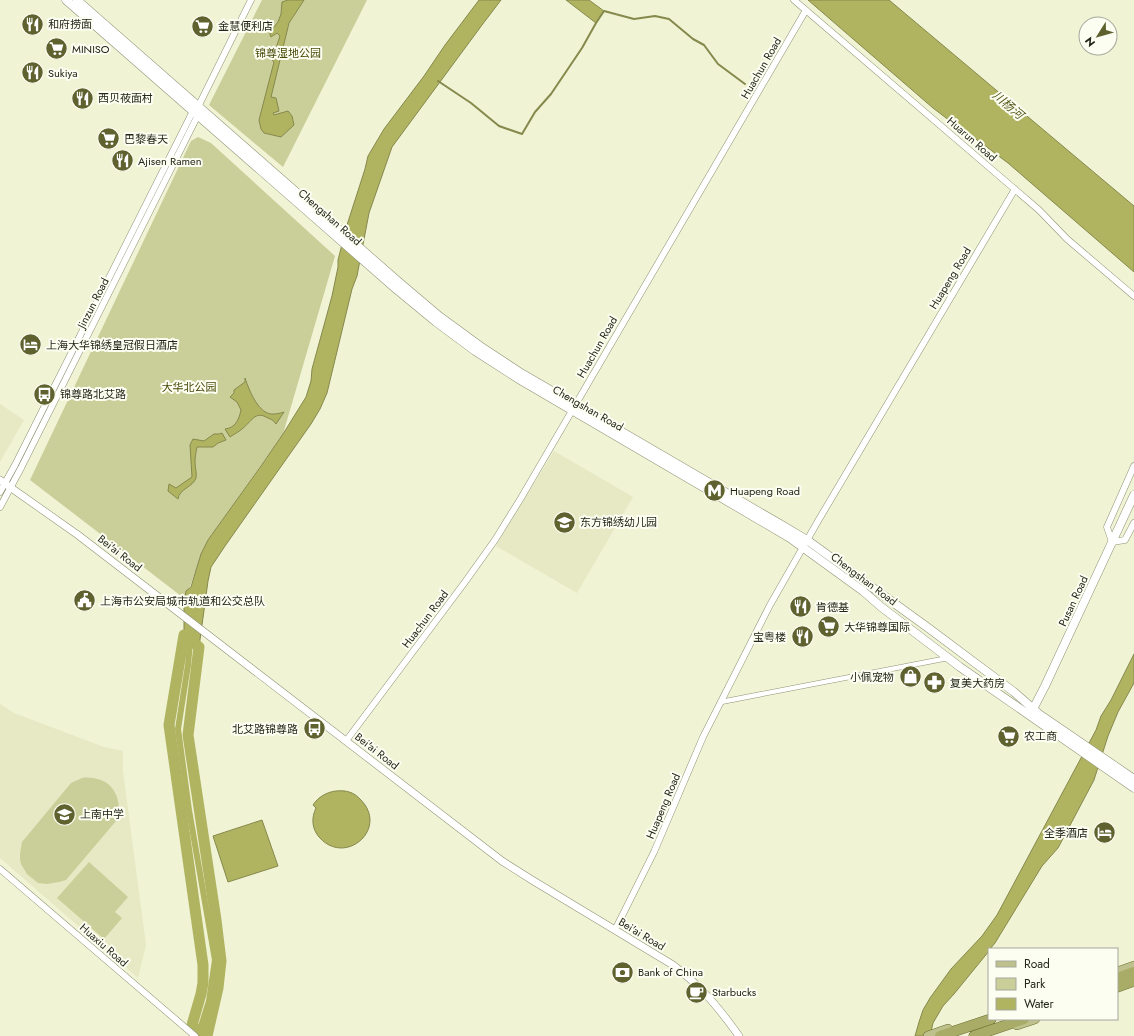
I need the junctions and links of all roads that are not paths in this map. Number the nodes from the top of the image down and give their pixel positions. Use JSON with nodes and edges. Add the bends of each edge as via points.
{"nodes":[{"id":1,"x":66,"y":0,"type":"edge"},
{"id":2,"x":77,"y":0,"type":"edge"},
{"id":3,"x":252,"y":0,"type":"edge"},
{"id":4,"x":794,"y":0,"type":"edge"},
{"id":5,"x":806,"y":10,"type":"junction"},
{"id":6,"x":196,"y":111,"type":"junction"},
{"id":7,"x":1014,"y":189,"type":"junction"},
{"id":8,"x":1134,"y":296,"type":"edge"},
{"id":9,"x":573,"y":408,"type":"junction"},
{"id":10,"x":1134,"y":466,"type":"edge"},
{"id":11,"x":5,"y":483,"type":"edge"},
{"id":12,"x":0,"y":492,"type":"edge"},
{"id":13,"x":1134,"y":495,"type":"edge"},
{"id":14,"x":0,"y":506,"type":"edge"},
{"id":15,"x":1134,"y":523,"type":"edge"},
{"id":16,"x":1112,"y":542,"type":"junction"},
{"id":17,"x":805,"y":544,"type":"junction"},
{"id":18,"x":948,"y":658,"type":"junction"},
{"id":19,"x":720,"y":702,"type":"junction"},
{"id":20,"x":1032,"y":712,"type":"junction"},
{"id":21,"x":346,"y":741,"type":"junction"},
{"id":22,"x":1108,"y":766,"type":"junction"},
{"id":23,"x":1134,"y":779,"type":"edge"},
{"id":24,"x":1134,"y":788,"type":"edge"},
{"id":25,"x":0,"y":869,"type":"edge"},
{"id":26,"x":615,"y":930,"type":"junction"},
{"id":27,"x":1134,"y":966,"type":"edge"},
{"id":28,"x":1118,"y":972,"type":"edge"},
{"id":29,"x":1134,"y":972,"type":"edge"},
{"id":30,"x":1118,"y":978,"type":"edge"},
{"id":31,"x":1134,"y":981,"type":"edge"},
{"id":32,"x":1134,"y":985,"type":"edge"},
{"id":33,"x":1118,"y":988,"type":"edge"},
{"id":34,"x":1118,"y":991,"type":"edge"},
{"id":35,"x":988,"y":1016,"type":"edge"},
{"id":36,"x":988,"y":1020,"type":"edge"},
{"id":37,"x":1021,"y":1020,"type":"edge"},
{"id":38,"x":1032,"y":1020,"type":"edge"},
{"id":39,"x":940,"y":1034,"type":"edge"},
{"id":40,"x":195,"y":1036,"type":"edge"},
{"id":41,"x":739,"y":1036,"type":"edge"},
{"id":42,"x":928,"y":1036,"type":"edge"},
{"id":43,"x":974,"y":1036,"type":"edge"},
{"id":44,"x":985,"y":1036,"type":"edge"}],
"edges":[{"from":1,"to":6,"type":"main road","name":"Chengshan Road"},
{"from":2,"to":6,"type":"main road","name":"Chengshan Road"},
{"from":3,"to":6,"type":"street","name":"Jinzun Road"},
{"from":4,"to":5,"type":"street","name":"Huarun Road"},
{"from":5,"to":7,"type":"street","name":"Huarun Road"},
{"from":5,"to":9,"type":"street","name":"Huachun Road"},
{"from":6,"to":9,"type":"main road","name":"Chengshan Road","via":[[341,237],[439,316]]},
{"from":6,"to":11,"type":"street","name":"Jinzun Road","via":[[22,468]]},
{"from":7,"to":8,"type":"street","name":"Huarun Road","via":[[1067,239]]},
{"from":7,"to":17,"type":"street","name":"Huapeng Road"},
{"from":9,"to":17,"type":"main road","name":"Chengshan Road"},
{"from":9,"to":21,"type":"street","name":"Huachun Road","via":[[495,540]]},
{"from":10,"to":16,"type":"street","via":[[1107,527]]},
{"from":11,"to":12,"type":"street","name":"Jinzun Road"},
{"from":11,"to":14,"type":"street","name":"Jinzun Road"},
{"from":11,"to":21,"type":"street","name":"Bei'ai Road","via":[[73,531]]},
{"from":13,"to":16,"type":"main road","name":"Pusan Road"},
{"from":15,"to":16,"type":"street","via":[[1125,540]]},
{"from":16,"to":20,"type":"main road","name":"Pusan Road"},
{"from":17,"to":18,"type":"main road","name":"Chengshan Road"},
{"from":17,"to":19,"type":"street","name":"Huapeng Road"},
{"from":17,"to":20,"type":"main road","name":"Chengshan Road","via":[[927,627],[1014,692]]},
{"from":18,"to":19,"type":"street"},
{"from":18,"to":20,"type":"main road","name":"Chengshan Road","via":[[1008,701]]},
{"from":19,"to":26,"type":"street","name":"Huapeng Road","via":[[654,852]]},
{"from":20,"to":22,"type":"main road","name":"Chengshan Road"},
{"from":21,"to":26,"type":"street","name":"Bei'ai Road","via":[[502,861]]},
{"from":22,"to":23,"type":"main road","name":"Chengshan Road"},
{"from":22,"to":24,"type":"main road","name":"Chengshan Road"},
{"from":25,"to":40,"type":"street","name":"Huaxiu Road"},
{"from":26,"to":41,"type":"street","name":"Bei'ai Road","via":[[673,965],[694,982],[717,1006]]},
{"from":27,"to":28,"type":"main road"},
{"from":29,"to":30,"type":"highway"},
{"from":31,"to":33,"type":"highway"},
{"from":32,"to":34,"type":"main road"},
{"from":35,"to":39,"type":"main road"},
{"from":36,"to":39,"type":"highway"},
{"from":37,"to":43,"type":"highway"},
{"from":38,"to":44,"type":"main road"},
{"from":39,"to":42,"type":"main road"}]}
